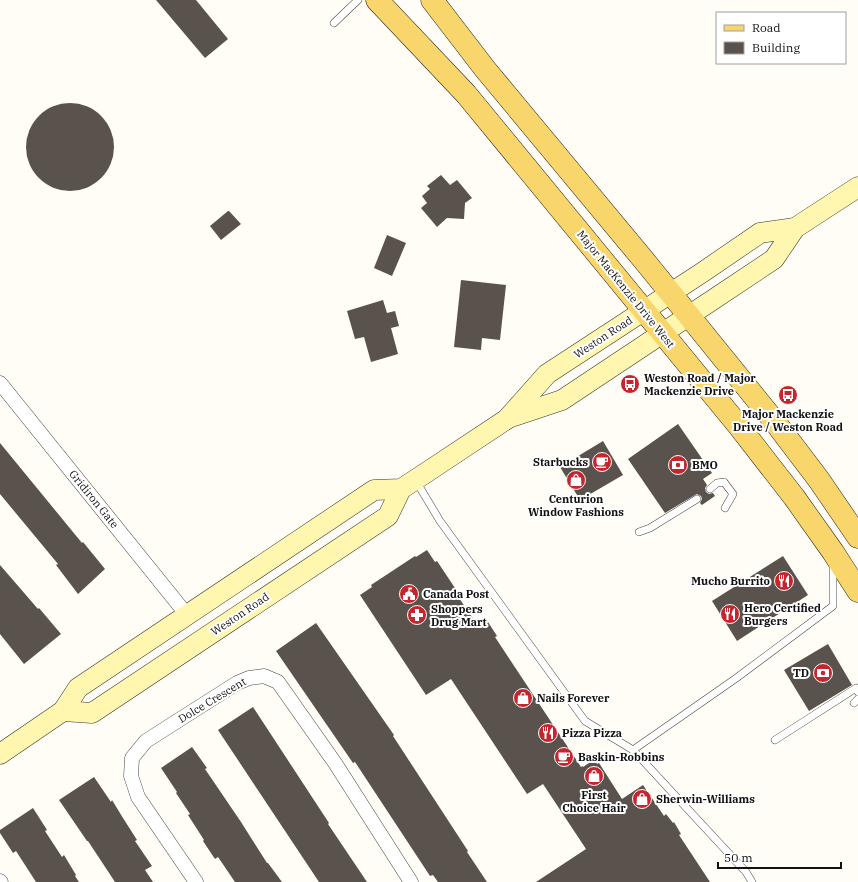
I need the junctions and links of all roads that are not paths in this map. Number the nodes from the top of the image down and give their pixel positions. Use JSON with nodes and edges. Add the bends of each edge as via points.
{"nodes":[{"id":1,"x":358,"y":0,"type":"edge"},
{"id":2,"x":377,"y":0,"type":"edge"},
{"id":3,"x":432,"y":0,"type":"edge"},
{"id":4,"x":334,"y":23,"type":"dead end"},
{"id":5,"x":858,"y":187,"type":"edge"},
{"id":6,"x":795,"y":228,"type":"junction"},
{"id":7,"x":670,"y":294,"type":"junction"},
{"id":8,"x":644,"y":311,"type":"junction"},
{"id":9,"x":689,"y":316,"type":"junction"},
{"id":10,"x":662,"y":333,"type":"junction"},
{"id":11,"x":0,"y":383,"type":"edge"},
{"id":12,"x":506,"y":419,"type":"junction"},
{"id":13,"x":408,"y":485,"type":"junction"},
{"id":14,"x":710,"y":489,"type":"dead end"},
{"id":15,"x":697,"y":499,"type":"dead end"},
{"id":16,"x":724,"y":508,"type":"dead end"},
{"id":17,"x":639,"y":532,"type":"dead end"},
{"id":18,"x":858,"y":537,"type":"edge"},
{"id":19,"x":833,"y":552,"type":"junction"},
{"id":20,"x":858,"y":591,"type":"edge"},
{"id":21,"x":187,"y":615,"type":"junction"},
{"id":22,"x":858,"y":692,"type":"edge"},
{"id":23,"x":63,"y":711,"type":"junction"},
{"id":24,"x":775,"y":740,"type":"dead end"},
{"id":25,"x":633,"y":750,"type":"junction"},
{"id":26,"x":0,"y":754,"type":"edge"},
{"id":27,"x":196,"y":882,"type":"edge"},
{"id":28,"x":410,"y":882,"type":"edge"},
{"id":29,"x":752,"y":882,"type":"edge"}],
"edges":[{"from":1,"to":4,"type":"lane"},
{"from":2,"to":8,"type":"main road","name":"Major MacKenzie Drive West","via":[[466,94]]},
{"from":3,"to":7,"type":"main road","via":[[485,69]]},
{"from":5,"to":6,"type":"main road","name":"Weston Road"},
{"from":6,"to":7,"type":"main road","name":"Weston Road","via":[[760,233]]},
{"from":6,"to":9,"type":"main road","name":"Weston Road","via":[[774,259]]},
{"from":7,"to":8,"type":"main road","name":"Weston Road"},
{"from":7,"to":9,"type":"main road"},
{"from":8,"to":10,"type":"main road","name":"Major MacKenzie Drive West"},
{"from":8,"to":12,"type":"main road","name":"Weston Road","via":[[548,374]]},
{"from":9,"to":10,"type":"main road","name":"Weston Road"},
{"from":9,"to":18,"type":"main road","via":[[819,480]]},
{"from":10,"to":12,"type":"main road","name":"Weston Road","via":[[562,400]]},
{"from":10,"to":19,"type":"main road","name":"Major MacKenzie Drive West","via":[[764,458]]},
{"from":11,"to":21,"type":"street","name":"Gridiron Gate"},
{"from":12,"to":13,"type":"main road","name":"Weston Road"},
{"from":13,"to":21,"type":"main road","via":[[374,490]]},
{"from":13,"to":23,"type":"main road","name":"Weston Road","via":[[388,516],[92,714]]},
{"from":13,"to":25,"type":"lane","via":[[440,521],[585,721]]},
{"from":14,"to":16,"type":"lane","via":[[717,483],[724,482],[733,494]]},
{"from":15,"to":17,"type":"lane"},
{"from":19,"to":20,"type":"main road","name":"Major MacKenzie Drive West"},
{"from":19,"to":25,"type":"lane","via":[[833,606]]},
{"from":21,"to":23,"type":"main road","via":[[78,688]]},
{"from":22,"to":24,"type":"lane","via":[[856,688]]},
{"from":23,"to":26,"type":"main road"},
{"from":25,"to":29,"type":"lane","via":[[746,872]]},
{"from":27,"to":28,"type":"street","name":"Dolce Crescent","via":[[138,797],[131,776],[132,758],[146,741],[237,683],[264,676],[278,682],[335,763]]}]}
